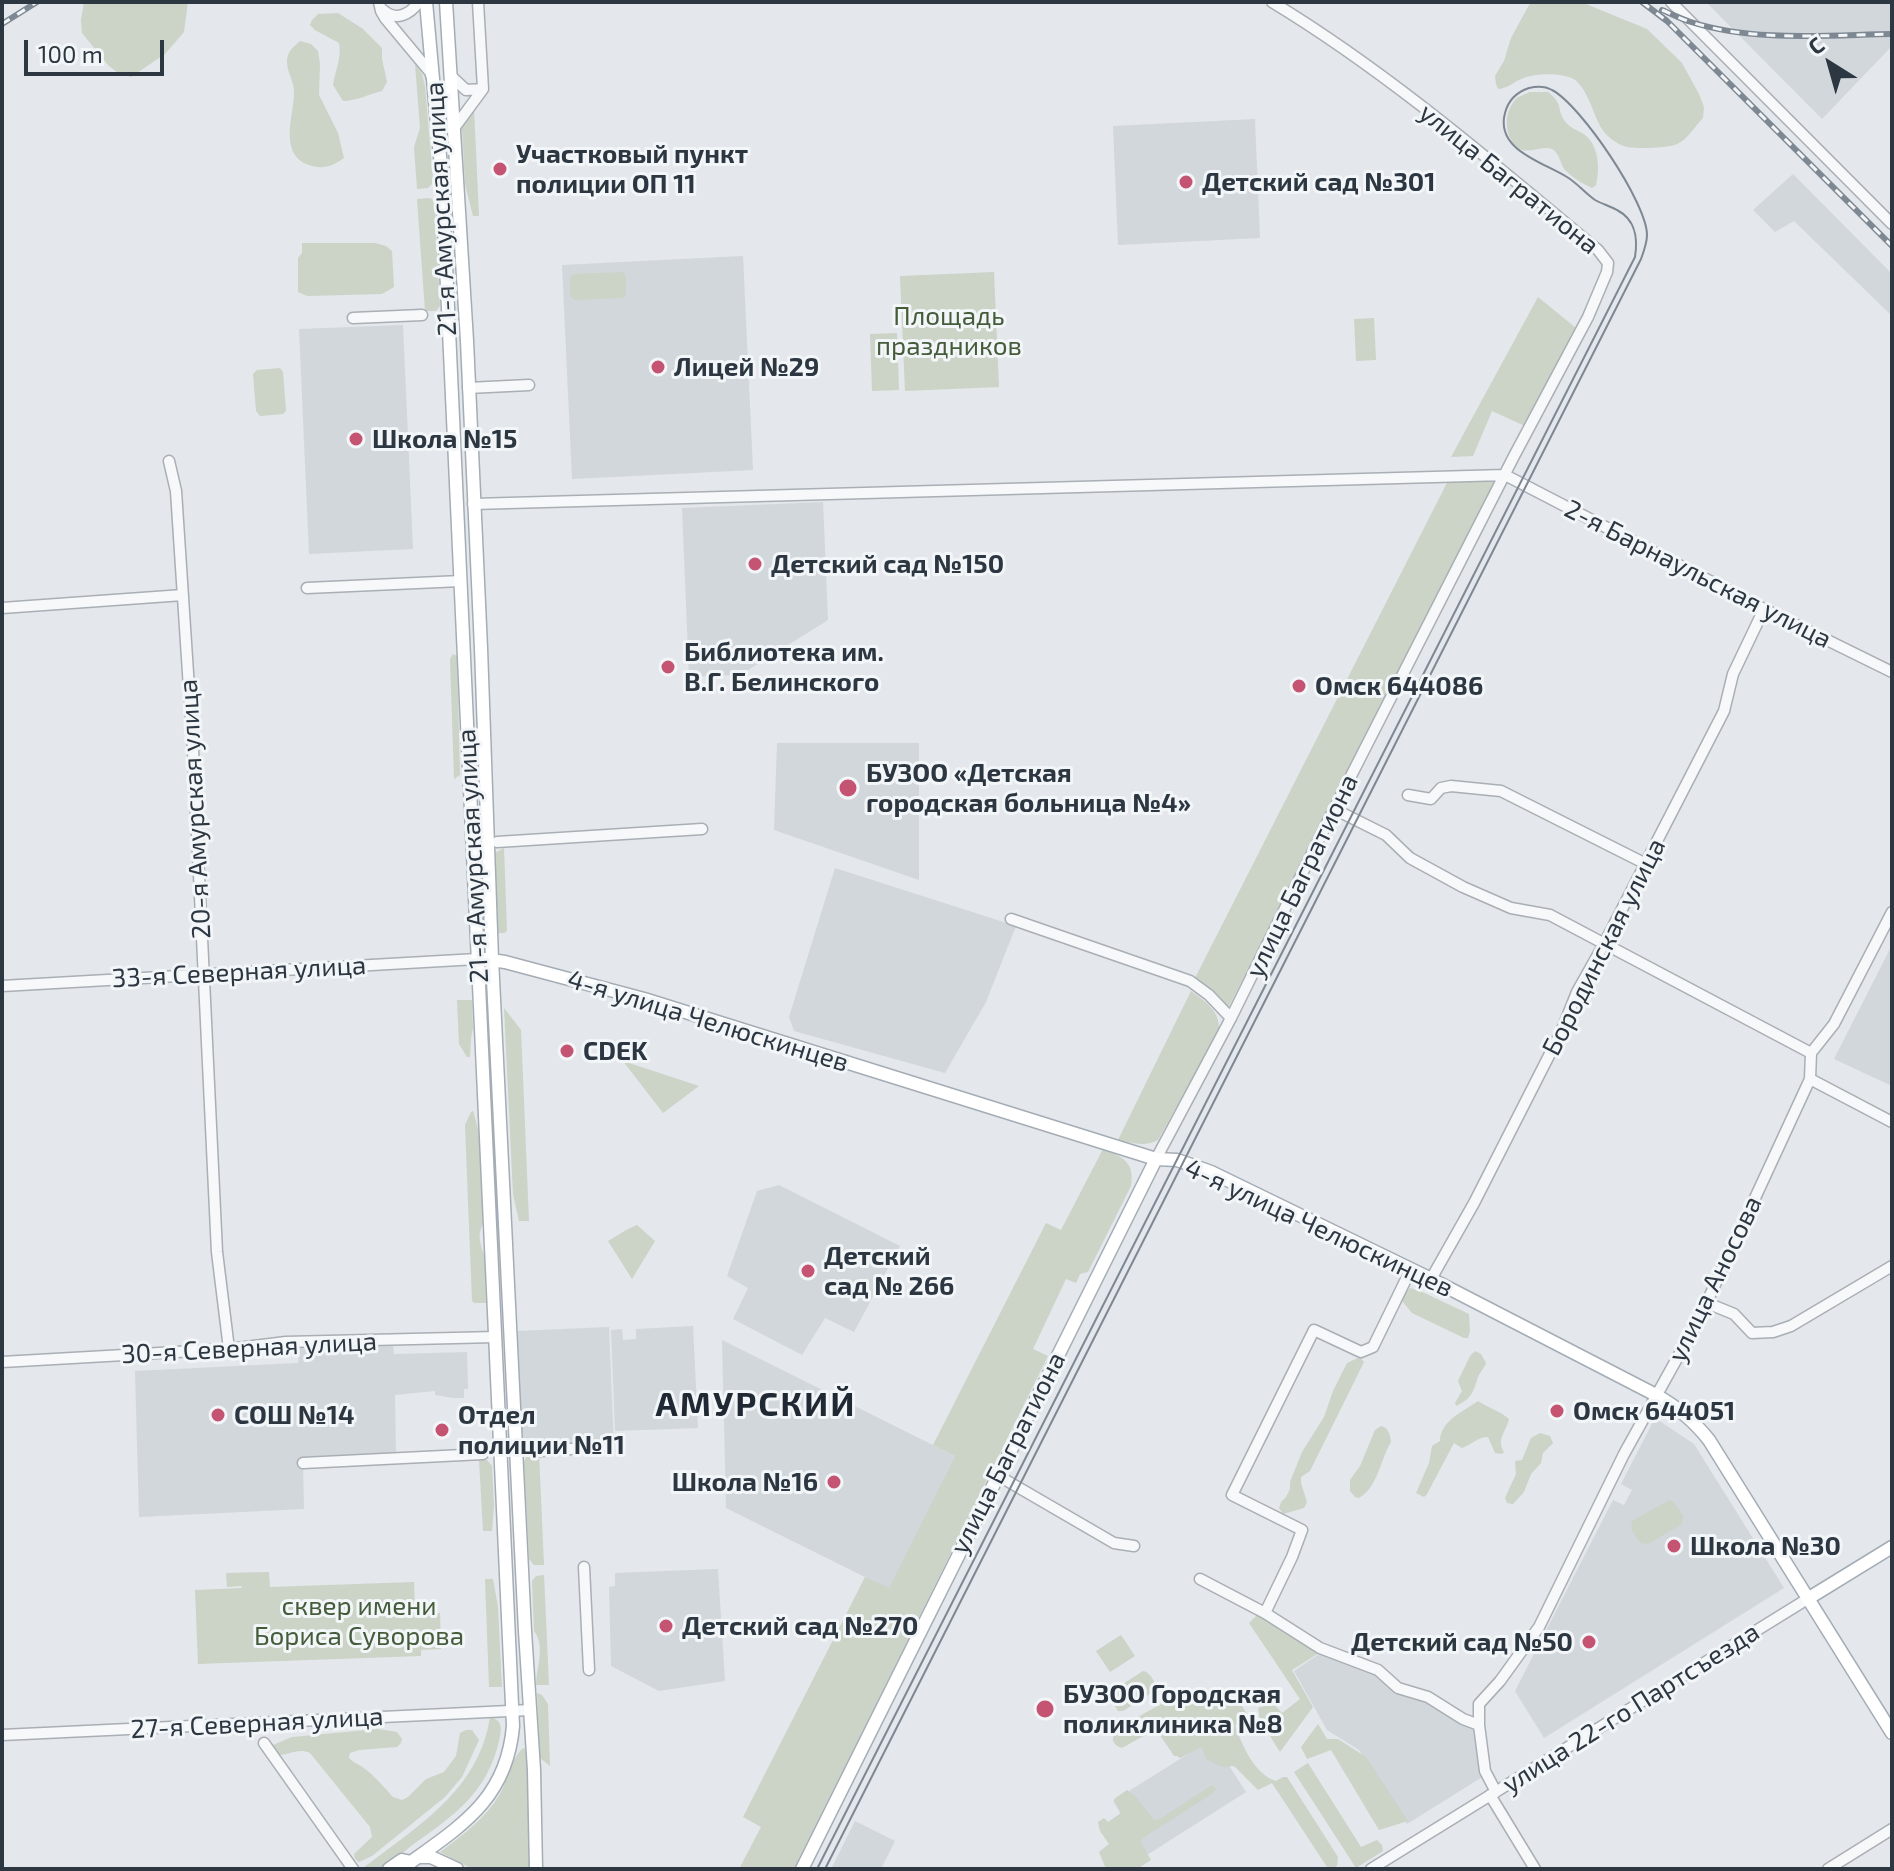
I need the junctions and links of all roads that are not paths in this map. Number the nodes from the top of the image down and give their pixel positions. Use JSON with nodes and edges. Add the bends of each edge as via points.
{"nodes":[{"id":1,"x":419,"y":2,"type":"edge"},
{"id":2,"x":426,"y":2,"type":"edge"},
{"id":3,"x":446,"y":2,"type":"edge"},
{"id":4,"x":478,"y":2,"type":"edge"},
{"id":5,"x":1272,"y":2,"type":"edge"},
{"id":6,"x":1671,"y":2,"type":"edge"},
{"id":7,"x":379,"y":4,"type":"edge"},
{"id":8,"x":451,"y":76,"type":"junction"},
{"id":9,"x":483,"y":89,"type":"junction"},
{"id":10,"x":435,"y":90,"type":"junction"},
{"id":11,"x":455,"y":127,"type":"junction"},
{"id":12,"x":1892,"y":224,"type":"edge"},
{"id":13,"x":422,"y":315,"type":"dead end"},
{"id":14,"x":353,"y":318,"type":"dead end"},
{"id":15,"x":529,"y":385,"type":"dead end"},
{"id":16,"x":468,"y":388,"type":"junction"},
{"id":17,"x":169,"y":461,"type":"dead end"},
{"id":18,"x":1505,"y":475,"type":"junction"},
{"id":19,"x":457,"y":504,"type":"junction"},
{"id":20,"x":473,"y":504,"type":"junction"},
{"id":21,"x":461,"y":581,"type":"junction"},
{"id":22,"x":307,"y":588,"type":"dead end"},
{"id":23,"x":183,"y":595,"type":"junction"},
{"id":24,"x":2,"y":608,"type":"edge"},
{"id":25,"x":1764,"y":609,"type":"junction"},
{"id":26,"x":1892,"y":672,"type":"edge"},
{"id":27,"x":1408,"y":795,"type":"dead end"},
{"id":28,"x":1334,"y":809,"type":"junction"},
{"id":29,"x":702,"y":829,"type":"dead end"},
{"id":30,"x":492,"y":842,"type":"junction"},
{"id":31,"x":472,"y":843,"type":"junction"},
{"id":32,"x":1646,"y":864,"type":"junction"},
{"id":33,"x":1892,"y":912,"type":"edge"},
{"id":34,"x":1011,"y":919,"type":"dead end"},
{"id":35,"x":1604,"y":944,"type":"junction"},
{"id":36,"x":477,"y":959,"type":"junction"},
{"id":37,"x":492,"y":959,"type":"junction"},
{"id":38,"x":203,"y":974,"type":"junction"},
{"id":39,"x":2,"y":986,"type":"edge"},
{"id":40,"x":1231,"y":1018,"type":"junction"},
{"id":41,"x":1811,"y":1053,"type":"junction"},
{"id":42,"x":1810,"y":1079,"type":"junction"},
{"id":43,"x":1892,"y":1122,"type":"edge"},
{"id":44,"x":1156,"y":1159,"type":"junction"},
{"id":45,"x":1892,"y":1266,"type":"edge"},
{"id":46,"x":1411,"y":1269,"type":"junction"},
{"id":47,"x":1431,"y":1279,"type":"junction"},
{"id":48,"x":1707,"y":1303,"type":"junction"},
{"id":49,"x":496,"y":1337,"type":"junction"},
{"id":50,"x":229,"y":1349,"type":"junction"},
{"id":51,"x":2,"y":1362,"type":"edge"},
{"id":52,"x":1656,"y":1395,"type":"junction"},
{"id":53,"x":601,"y":1447,"type":"dead end"},
{"id":54,"x":539,"y":1451,"type":"dead end"},
{"id":55,"x":483,"y":1454,"type":"dead end"},
{"id":56,"x":303,"y":1463,"type":"dead end"},
{"id":57,"x":997,"y":1475,"type":"junction"},
{"id":58,"x":1134,"y":1546,"type":"dead end"},
{"id":59,"x":1892,"y":1547,"type":"edge"},
{"id":60,"x":584,"y":1567,"type":"dead end"},
{"id":61,"x":1200,"y":1579,"type":"dead end"},
{"id":62,"x":1809,"y":1598,"type":"junction"},
{"id":63,"x":1265,"y":1613,"type":"junction"},
{"id":64,"x":589,"y":1670,"type":"dead end"},
{"id":65,"x":530,"y":1710,"type":"junction"},
{"id":66,"x":512,"y":1711,"type":"junction"},
{"id":67,"x":1479,"y":1725,"type":"junction"},
{"id":68,"x":1892,"y":1733,"type":"edge"},
{"id":69,"x":2,"y":1735,"type":"edge"},
{"id":70,"x":264,"y":1743,"type":"dead end"},
{"id":71,"x":1493,"y":1794,"type":"junction"},
{"id":72,"x":1892,"y":1829,"type":"edge"},
{"id":73,"x":412,"y":1862,"type":"edge"},
{"id":74,"x":353,"y":1869,"type":"edge"},
{"id":75,"x":389,"y":1869,"type":"edge"},
{"id":76,"x":457,"y":1869,"type":"edge"},
{"id":77,"x":536,"y":1869,"type":"edge"},
{"id":78,"x":802,"y":1869,"type":"edge"},
{"id":79,"x":1371,"y":1869,"type":"edge"},
{"id":80,"x":1535,"y":1869,"type":"edge"},
{"id":81,"x":1828,"y":1869,"type":"edge"}],
"edges":[{"from":1,"to":7,"type":"street","via":[[399,17],[386,14]]},
{"from":2,"to":10,"type":"main road","name":"21-я Амурская улица"},
{"from":3,"to":8,"type":"main road","name":"21-я Амурская улица"},
{"from":4,"to":9,"type":"street"},
{"from":5,"to":18,"type":"street","name":"улица Багратиона","via":[[1416,102],[1608,263],[1588,317]]},
{"from":6,"to":12,"type":"street"},
{"from":7,"to":10,"type":"street","via":[[430,72]]},
{"from":8,"to":9,"type":"street","via":[[466,90]]},
{"from":8,"to":11,"type":"main road","name":"21-я Амурская улица"},
{"from":9,"to":11,"type":"street"},
{"from":10,"to":19,"type":"main road","name":"21-я Амурская улица"},
{"from":11,"to":16,"type":"main road","name":"21-я Амурская улица"},
{"from":13,"to":14,"type":"street"},
{"from":15,"to":16,"type":"street"},
{"from":16,"to":20,"type":"main road","name":"21-я Амурская улица"},
{"from":17,"to":23,"type":"street","name":"20-я Амурская улица"},
{"from":18,"to":20,"type":"street"},
{"from":18,"to":25,"type":"street","name":"2-я Барнаульская улица"},
{"from":18,"to":28,"type":"street","name":"улица Багратиона"},
{"from":19,"to":20,"type":"main road"},
{"from":19,"to":21,"type":"main road","name":"21-я Амурская улица"},
{"from":20,"to":30,"type":"main road","name":"21-я Амурская улица"},
{"from":21,"to":22,"type":"street"},
{"from":21,"to":31,"type":"main road","name":"21-я Амурская улица"},
{"from":23,"to":24,"type":"street"},
{"from":23,"to":38,"type":"street","name":"20-я Амурская улица"},
{"from":25,"to":26,"type":"street","name":"2-я Барнаульская улица"},
{"from":25,"to":32,"type":"street","name":"Бородинская улица","via":[[1733,674],[1724,711]]},
{"from":27,"to":32,"type":"street","via":[[1431,799],[1451,786],[1501,791]]},
{"from":28,"to":35,"type":"street","via":[[1386,835],[1410,858],[1463,887],[1511,908],[1550,915]]},
{"from":28,"to":40,"type":"street","name":"улица Багратиона"},
{"from":29,"to":30,"type":"street"},
{"from":30,"to":31,"type":"main road"},
{"from":30,"to":37,"type":"main road","name":"21-я Амурская улица"},
{"from":31,"to":36,"type":"main road","name":"21-я Амурская улица"},
{"from":32,"to":35,"type":"street","name":"Бородинская улица"},
{"from":33,"to":41,"type":"street","via":[[1834,1024]]},
{"from":34,"to":40,"type":"street","via":[[1190,981]]},
{"from":35,"to":41,"type":"street"},
{"from":35,"to":47,"type":"street","name":"Бородинская улица"},
{"from":36,"to":37,"type":"main road","name":"4-я улица Челюскинцев"},
{"from":36,"to":38,"type":"street","name":"33-я Северная улица"},
{"from":36,"to":49,"type":"main road","name":"21-я Амурская улица"},
{"from":37,"to":44,"type":"main road","name":"4-я улица Челюскинцев","via":[[644,999]]},
{"from":37,"to":65,"type":"main road","name":"21-я Амурская улица"},
{"from":38,"to":39,"type":"street","name":"33-я Северная улица"},
{"from":38,"to":50,"type":"street","name":"20-я Амурская улица","via":[[217,1252]]},
{"from":40,"to":44,"type":"street","name":"улица Багратиона"},
{"from":41,"to":42,"type":"street","name":"улица Аносова"},
{"from":42,"to":43,"type":"street"},
{"from":42,"to":48,"type":"street","name":"улица Аносова"},
{"from":44,"to":46,"type":"main road","name":"4-я улица Челюскинцев","via":[[1211,1172]]},
{"from":44,"to":57,"type":"main road","name":"улица Багратиона"},
{"from":45,"to":48,"type":"street","via":[[1773,1332],[1752,1333],[1734,1314]]},
{"from":46,"to":47,"type":"main road","name":"4-я улица Челюскинцев"},
{"from":46,"to":63,"type":"street","via":[[1373,1347],[1361,1352],[1314,1330],[1232,1495],[1302,1530]]},
{"from":47,"to":52,"type":"main road","name":"4-я улица Челюскинцев"},
{"from":48,"to":52,"type":"street","name":"улица Аносова"},
{"from":49,"to":50,"type":"street","name":"30-я Северная улица","via":[[289,1342]]},
{"from":49,"to":66,"type":"main road","name":"21-я Амурская улица"},
{"from":50,"to":51,"type":"street","name":"30-я Северная улица"},
{"from":52,"to":62,"type":"main road","name":"4-я улица Челюскинцев","via":[[1679,1408],[1709,1440]]},
{"from":52,"to":67,"type":"street","name":"улица Аносова","via":[[1539,1627],[1479,1704]]},
{"from":53,"to":54,"type":"street"},
{"from":55,"to":56,"type":"street"},
{"from":57,"to":58,"type":"street","via":[[1114,1543]]},
{"from":57,"to":78,"type":"main road","name":"улица Багратиона"},
{"from":59,"to":62,"type":"main road","name":"улица 22-го Партсъезда"},
{"from":60,"to":64,"type":"street"},
{"from":61,"to":63,"type":"street"},
{"from":62,"to":68,"type":"main road","name":"4-я улица Челюскинцев"},
{"from":62,"to":71,"type":"street","name":"улица 22-го Партсъезда"},
{"from":63,"to":67,"type":"street","via":[[1320,1648],[1378,1670],[1398,1688],[1428,1697]]},
{"from":65,"to":66,"type":"street","name":"27-я Северная улица"},
{"from":65,"to":77,"type":"main road","name":"21-я Амурская улица"},
{"from":66,"to":69,"type":"street","name":"27-я Северная улица"},
{"from":66,"to":73,"type":"main road","name":"21-я Амурская улица","via":[[510,1750],[489,1794],[460,1827]]},
{"from":67,"to":71,"type":"street"},
{"from":70,"to":74,"type":"street"},
{"from":71,"to":79,"type":"street","name":"улица 22-го Партсъезда"},
{"from":71,"to":80,"type":"street"},
{"from":72,"to":81,"type":"street"},
{"from":73,"to":75,"type":"main road","name":"21-я Амурская улица","via":[[402,1860]]},
{"from":73,"to":76,"type":"main road","via":[[431,1857]]}]}
